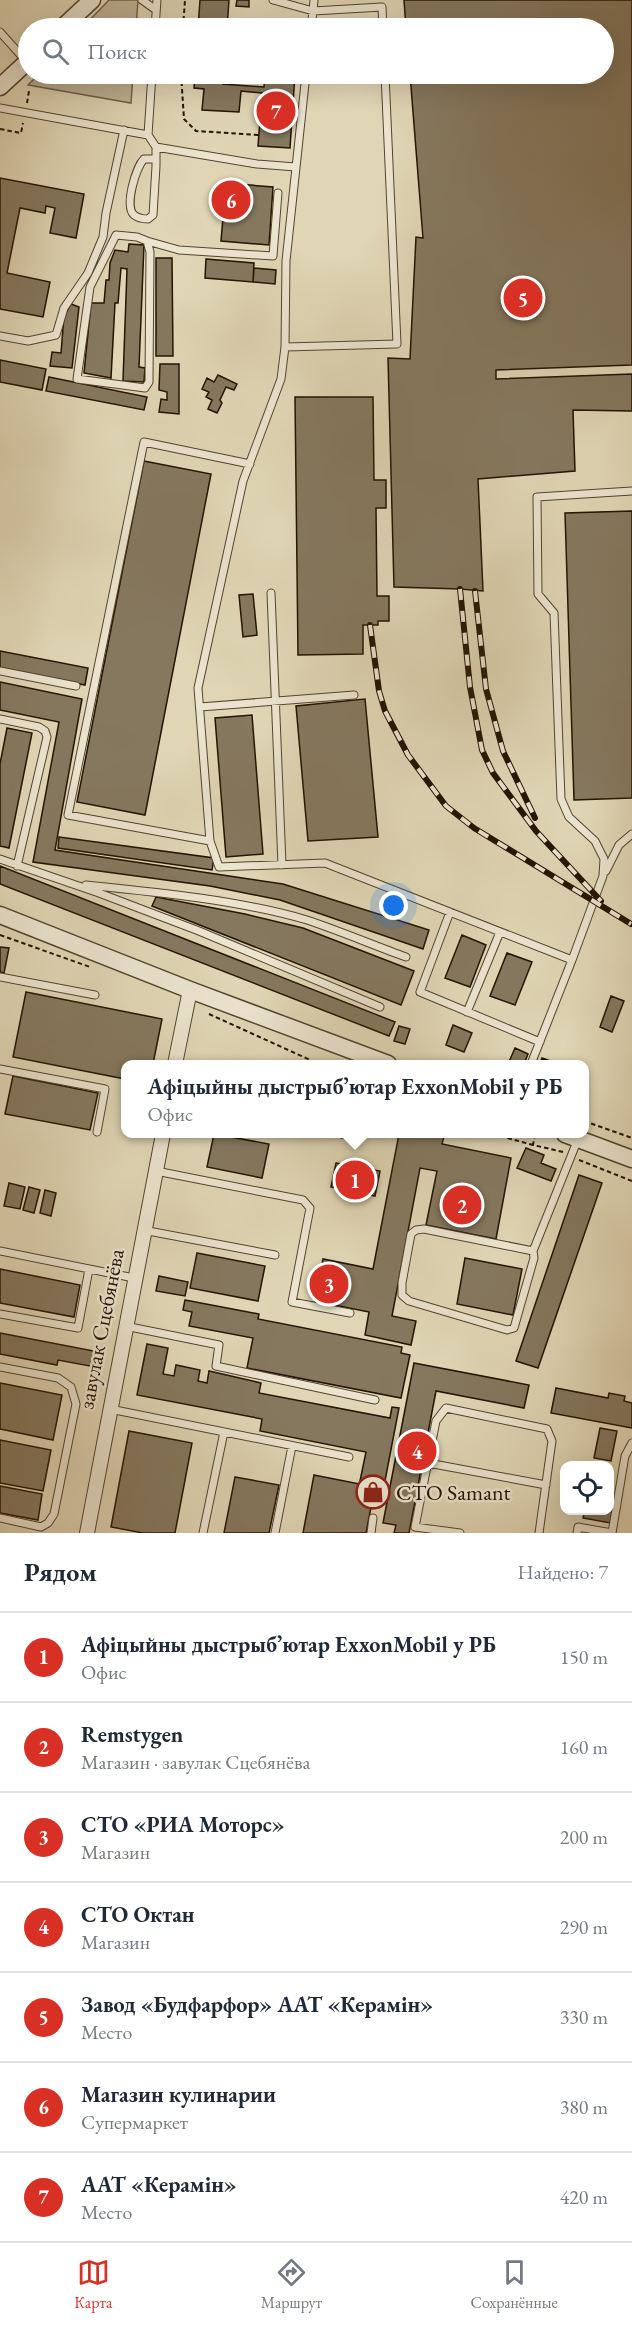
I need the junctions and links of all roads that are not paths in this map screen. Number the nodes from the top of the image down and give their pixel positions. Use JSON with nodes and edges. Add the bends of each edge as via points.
{"nodes":[{"id":1,"x":92,"y":0,"type":"edge"},
{"id":2,"x":142,"y":0,"type":"edge"},
{"id":3,"x":157,"y":0,"type":"edge"},
{"id":4,"x":273,"y":0,"type":"edge"},
{"id":5,"x":314,"y":0,"type":"edge"},
{"id":6,"x":382,"y":3,"type":"edge"},
{"id":7,"x":156,"y":10,"type":"junction"},
{"id":8,"x":313,"y":11,"type":"junction"},
{"id":9,"x":73,"y":18,"type":"edge"},
{"id":10,"x":156,"y":18,"type":"edge"},
{"id":11,"x":312,"y":18,"type":"edge"},
{"id":12,"x":383,"y":18,"type":"edge"},
{"id":13,"x":0,"y":32,"type":"edge"},
{"id":14,"x":18,"y":51,"type":"edge"},
{"id":15,"x":18,"y":71,"type":"edge"},
{"id":16,"x":151,"y":84,"type":"edge"},
{"id":17,"x":305,"y":84,"type":"edge"},
{"id":18,"x":385,"y":84,"type":"edge"},
{"id":19,"x":0,"y":87,"type":"edge"},
{"id":20,"x":0,"y":108,"type":"edge"},
{"id":21,"x":124,"y":130,"type":"junction"},
{"id":22,"x":148,"y":135,"type":"junction"},
{"id":23,"x":156,"y":147,"type":"junction"},
{"id":24,"x":156,"y":159,"type":"junction"},
{"id":25,"x":296,"y":167,"type":"junction"},
{"id":26,"x":278,"y":193,"type":"dead end"},
{"id":27,"x":104,"y":228,"type":"junction"},
{"id":28,"x":116,"y":235,"type":"junction"},
{"id":29,"x":147,"y":241,"type":"junction"},
{"id":30,"x":0,"y":336,"type":"edge"},
{"id":31,"x":285,"y":347,"type":"junction"},
{"id":32,"x":250,"y":464,"type":"junction"},
{"id":33,"x":632,"y":491,"type":"edge"},
{"id":34,"x":271,"y":593,"type":"dead end"},
{"id":35,"x":0,"y":671,"type":"edge"},
{"id":36,"x":76,"y":686,"type":"dead end"},
{"id":37,"x":354,"y":695,"type":"dead end"},
{"id":38,"x":277,"y":701,"type":"junction"},
{"id":39,"x":200,"y":707,"type":"junction"},
{"id":40,"x":0,"y":719,"type":"edge"},
{"id":41,"x":632,"y":834,"type":"edge"},
{"id":42,"x":210,"y":841,"type":"junction"},
{"id":43,"x":0,"y":859,"type":"edge"},
{"id":44,"x":282,"y":865,"type":"junction"},
{"id":45,"x":17,"y":866,"type":"junction"},
{"id":46,"x":603,"y":876,"type":"junction"},
{"id":47,"x":71,"y":884,"type":"junction"},
{"id":48,"x":450,"y":912,"type":"junction"},
{"id":49,"x":0,"y":915,"type":"edge"},
{"id":50,"x":500,"y":932,"type":"junction"},
{"id":51,"x":406,"y":957,"type":"dead end"},
{"id":52,"x":572,"y":960,"type":"junction"},
{"id":53,"x":0,"y":977,"type":"edge"},
{"id":54,"x":95,"y":995,"type":"dead end"},
{"id":55,"x":188,"y":997,"type":"junction"},
{"id":56,"x":380,"y":1007,"type":"dead end"},
{"id":57,"x":467,"y":1012,"type":"junction"},
{"id":58,"x":540,"y":1042,"type":"junction"},
{"id":59,"x":176,"y":1060,"type":"edge"},
{"id":60,"x":373,"y":1060,"type":"edge"},
{"id":61,"x":533,"y":1060,"type":"edge"},
{"id":62,"x":0,"y":1069,"type":"edge"},
{"id":63,"x":97,"y":1132,"type":"dead end"},
{"id":64,"x":162,"y":1138,"type":"edge"},
{"id":65,"x":571,"y":1138,"type":"edge"},
{"id":66,"x":577,"y":1138,"type":"edge"},
{"id":67,"x":632,"y":1159,"type":"edge"},
{"id":68,"x":156,"y":1171,"type":"junction"},
{"id":69,"x":143,"y":1230,"type":"junction"},
{"id":70,"x":0,"y":1251,"type":"edge"},
{"id":71,"x":533,"y":1251,"type":"junction"},
{"id":72,"x":275,"y":1255,"type":"dead end"},
{"id":73,"x":89,"y":1269,"type":"junction"},
{"id":74,"x":134,"y":1278,"type":"junction"},
{"id":75,"x":351,"y":1313,"type":"dead end"},
{"id":76,"x":0,"y":1314,"type":"edge"},
{"id":77,"x":125,"y":1326,"type":"junction"},
{"id":78,"x":0,"y":1367,"type":"edge"},
{"id":79,"x":375,"y":1400,"type":"dead end"},
{"id":80,"x":110,"y":1409,"type":"junction"},
{"id":81,"x":224,"y":1432,"type":"junction"},
{"id":82,"x":632,"y":1443,"type":"edge"},
{"id":83,"x":292,"y":1446,"type":"junction"},
{"id":84,"x":349,"y":1457,"type":"dead end"},
{"id":85,"x":428,"y":1463,"type":"junction"},
{"id":86,"x":546,"y":1485,"type":"junction"},
{"id":87,"x":0,"y":1518,"type":"edge"},
{"id":88,"x":373,"y":1518,"type":"dead end"},
{"id":89,"x":87,"y":1533,"type":"edge"},
{"id":90,"x":203,"y":1533,"type":"edge"},
{"id":91,"x":275,"y":1533,"type":"edge"},
{"id":92,"x":371,"y":1533,"type":"edge"},
{"id":93,"x":460,"y":1533,"type":"edge"},
{"id":94,"x":539,"y":1533,"type":"edge"},
{"id":95,"x":577,"y":1533,"type":"edge"},
{"id":96,"x":612,"y":1533,"type":"edge"}],
"edges":[{"from":1,"to":9,"type":"street"},
{"from":2,"to":7,"type":"lane"},
{"from":3,"to":7,"type":"lane"},
{"from":4,"to":8,"type":"lane"},
{"from":5,"to":8,"type":"lane"},
{"from":6,"to":8,"type":"lane"},
{"from":6,"to":12,"type":"lane"},
{"from":7,"to":10,"type":"lane"},
{"from":8,"to":11,"type":"lane"},
{"from":13,"to":14,"type":"lane"},
{"from":15,"to":19,"type":"street"},
{"from":16,"to":22,"type":"lane"},
{"from":17,"to":25,"type":"lane"},
{"from":18,"to":31,"type":"lane","via":[[397,344]]},
{"from":20,"to":21,"type":"lane"},
{"from":21,"to":22,"type":"lane"},
{"from":21,"to":27,"type":"lane"},
{"from":22,"to":23,"type":"lane"},
{"from":23,"to":24,"type":"lane"},
{"from":23,"to":25,"type":"lane"},
{"from":24,"to":24,"type":"lane","via":[[153,215],[141,218],[129,207],[134,182],[139,164],[144,159]]},
{"from":25,"to":31,"type":"lane","via":[[286,261]]},
{"from":26,"to":29,"type":"lane","via":[[273,256],[179,250]]},
{"from":27,"to":28,"type":"lane"},
{"from":27,"to":30,"type":"lane","via":[[88,273],[64,308],[56,335],[28,341]]},
{"from":28,"to":29,"type":"lane"},
{"from":28,"to":29,"type":"lane","via":[[90,287],[77,379],[145,388],[149,382]]},
{"from":31,"to":32,"type":"lane","via":[[281,380]]},
{"from":32,"to":39,"type":"lane","via":[[198,688]]},
{"from":32,"to":42,"type":"lane","via":[[144,442],[68,815]]},
{"from":33,"to":46,"type":"lane","via":[[537,497],[538,594],[554,613],[561,799],[569,817],[595,841],[604,859]]},
{"from":34,"to":38,"type":"lane"},
{"from":35,"to":36,"type":"lane"},
{"from":37,"to":38,"type":"lane"},
{"from":38,"to":39,"type":"lane"},
{"from":38,"to":44,"type":"lane"},
{"from":39,"to":42,"type":"lane"},
{"from":40,"to":45,"type":"lane","via":[[39,727],[48,737]]},
{"from":41,"to":46,"type":"lane","via":[[619,845]]},
{"from":42,"to":44,"type":"lane","via":[[219,867]]},
{"from":43,"to":45,"type":"lane"},
{"from":44,"to":48,"type":"lane","via":[[325,863]]},
{"from":45,"to":47,"type":"lane"},
{"from":46,"to":52,"type":"lane"},
{"from":47,"to":51,"type":"lane","via":[[155,892],[307,920]]},
{"from":47,"to":56,"type":"lane","via":[[199,931]]},
{"from":48,"to":50,"type":"lane"},
{"from":48,"to":57,"type":"lane","via":[[420,992]]},
{"from":49,"to":55,"type":"street"},
{"from":50,"to":52,"type":"lane"},
{"from":50,"to":57,"type":"lane"},
{"from":52,"to":58,"type":"lane"},
{"from":53,"to":54,"type":"lane"},
{"from":55,"to":59,"type":"street"},
{"from":55,"to":60,"type":"street"},
{"from":57,"to":58,"type":"lane"},
{"from":58,"to":61,"type":"lane"},
{"from":62,"to":63,"type":"lane","via":[[105,1089]]},
{"from":64,"to":68,"type":"street","name":"завулак Сцебянёва"},
{"from":65,"to":71,"type":"lane"},
{"from":66,"to":67,"type":"street"},
{"from":68,"to":69,"type":"street","name":"завулак Сцебянёва"},
{"from":68,"to":75,"type":"lane","via":[[303,1200],[310,1208],[292,1302]]},
{"from":69,"to":72,"type":"lane"},
{"from":69,"to":74,"type":"street","name":"завулак Сцебянёва"},
{"from":70,"to":73,"type":"lane"},
{"from":71,"to":71,"type":"lane","via":[[514,1328],[507,1330],[409,1301],[402,1295],[411,1234],[416,1230]]},
{"from":73,"to":74,"type":"lane"},
{"from":73,"to":76,"type":"lane","via":[[78,1328]]},
{"from":74,"to":77,"type":"street","name":"завулак Сцебянёва"},
{"from":77,"to":79,"type":"lane","via":[[219,1345],[216,1366]]},
{"from":77,"to":80,"type":"street","name":"завулак Сцебянёва"},
{"from":78,"to":87,"type":"lane","via":[[58,1378],[71,1387],[76,1404],[54,1514],[42,1527]]},
{"from":80,"to":81,"type":"lane"},
{"from":80,"to":89,"type":"street","name":"завулак Сцебянёва"},
{"from":81,"to":83,"type":"lane"},
{"from":81,"to":90,"type":"lane"},
{"from":82,"to":96,"type":"lane","via":[[625,1456]]},
{"from":83,"to":84,"type":"lane"},
{"from":83,"to":91,"type":"lane"},
{"from":85,"to":86,"type":"lane"},
{"from":85,"to":86,"type":"lane","via":[[436,1421],[446,1408],[547,1430],[552,1442]]},
{"from":85,"to":93,"type":"lane","via":[[415,1527]]},
{"from":86,"to":94,"type":"lane"},
{"from":88,"to":92,"type":"lane"},
{"from":95,"to":96,"type":"lane","via":[[578,1527]]}]}
